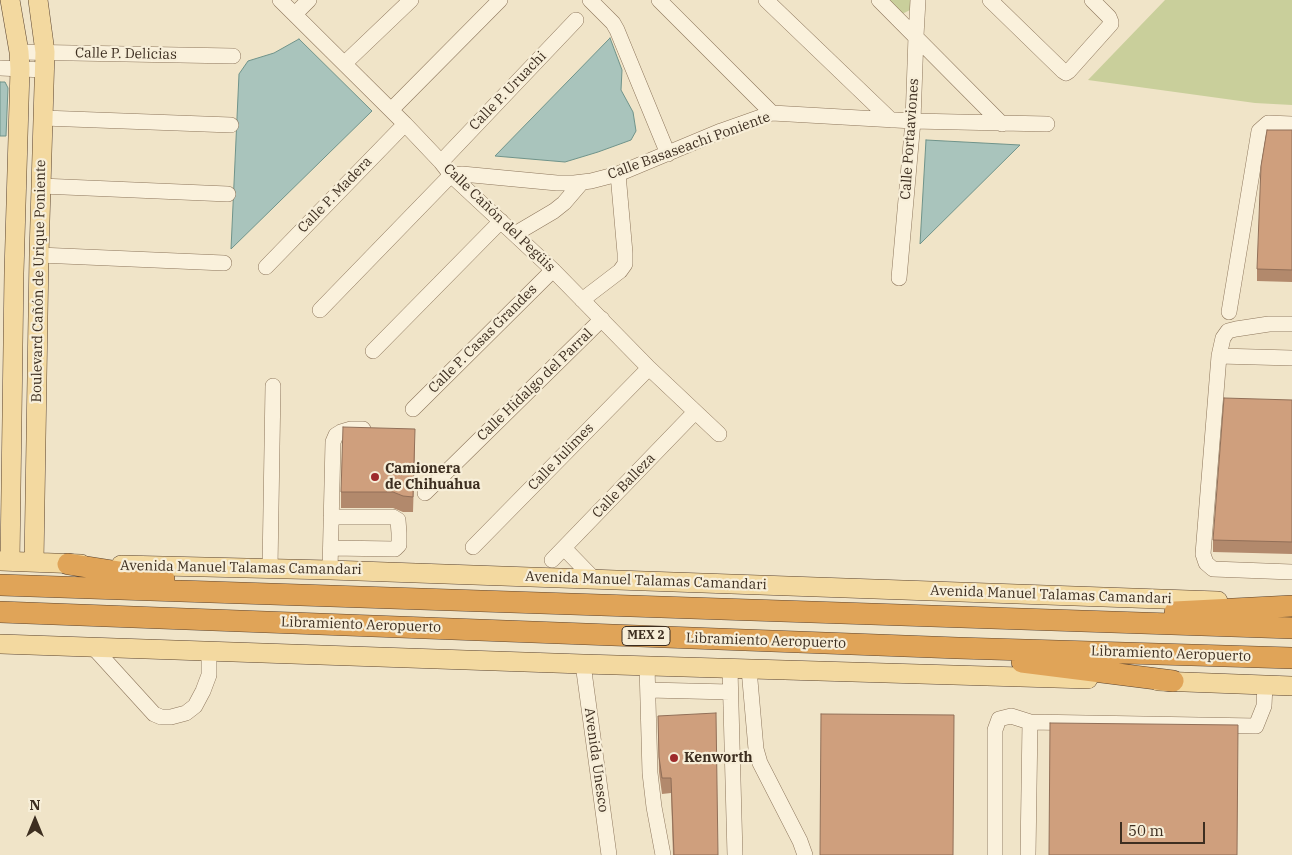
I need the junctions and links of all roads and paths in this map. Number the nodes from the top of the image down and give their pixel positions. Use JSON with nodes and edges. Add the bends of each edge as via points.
{"nodes":[{"id":1,"x":38,"y":0,"type":"edge"},
{"id":2,"x":280,"y":0,"type":"edge"},
{"id":3,"x":309,"y":0,"type":"edge"},
{"id":4,"x":411,"y":0,"type":"edge"},
{"id":5,"x":500,"y":0,"type":"edge"},
{"id":6,"x":659,"y":0,"type":"edge"},
{"id":7,"x":766,"y":0,"type":"edge"},
{"id":8,"x":879,"y":0,"type":"edge"},
{"id":9,"x":918,"y":0,"type":"edge"},
{"id":10,"x":990,"y":0,"type":"edge"},
{"id":11,"x":1092,"y":0,"type":"edge"},
{"id":12,"x":592,"y":1,"type":"edge"},
{"id":13,"x":8,"y":12,"type":"edge"},
{"id":14,"x":295,"y":14,"type":"junction"},
{"id":15,"x":576,"y":20,"type":"dead end"},
{"id":16,"x":916,"y":36,"type":"junction"},
{"id":17,"x":234,"y":56,"type":"dead end"},
{"id":18,"x":20,"y":60,"type":"junction"},
{"id":19,"x":44,"y":61,"type":"junction"},
{"id":20,"x":345,"y":63,"type":"junction"},
{"id":21,"x":0,"y":68,"type":"edge"},
{"id":22,"x":391,"y":110,"type":"junction"},
{"id":23,"x":772,"y":113,"type":"junction"},
{"id":24,"x":43,"y":118,"type":"junction"},
{"id":25,"x":891,"y":120,"type":"junction"},
{"id":26,"x":914,"y":121,"type":"junction"},
{"id":27,"x":405,"y":124,"type":"junction"},
{"id":28,"x":1002,"y":124,"type":"junction"},
{"id":29,"x":1047,"y":124,"type":"dead end"},
{"id":30,"x":1292,"y":124,"type":"edge"},
{"id":31,"x":231,"y":125,"type":"dead end"},
{"id":32,"x":668,"y":154,"type":"junction"},
{"id":33,"x":441,"y":162,"type":"junction"},
{"id":34,"x":618,"y":174,"type":"junction"},
{"id":35,"x":451,"y":175,"type":"junction"},
{"id":36,"x":582,"y":182,"type":"junction"},
{"id":37,"x":41,"y":186,"type":"junction"},
{"id":38,"x":228,"y":194,"type":"dead end"},
{"id":39,"x":501,"y":220,"type":"junction"},
{"id":40,"x":515,"y":234,"type":"junction"},
{"id":41,"x":224,"y":263,"type":"dead end"},
{"id":42,"x":39,"y":264,"type":"junction"},
{"id":43,"x":266,"y":267,"type":"dead end"},
{"id":44,"x":553,"y":270,"type":"junction"},
{"id":45,"x":14,"y":273,"type":"junction"},
{"id":46,"x":899,"y":278,"type":"dead end"},
{"id":47,"x":582,"y":300,"type":"junction"},
{"id":48,"x":320,"y":310,"type":"dead end"},
{"id":49,"x":1229,"y":312,"type":"dead end"},
{"id":50,"x":602,"y":319,"type":"junction"},
{"id":51,"x":1292,"y":324,"type":"edge"},
{"id":52,"x":373,"y":351,"type":"dead end"},
{"id":53,"x":1219,"y":356,"type":"junction"},
{"id":54,"x":1292,"y":358,"type":"edge"},
{"id":55,"x":649,"y":368,"type":"junction"},
{"id":56,"x":273,"y":386,"type":"dead end"},
{"id":57,"x":12,"y":403,"type":"junction"},
{"id":58,"x":37,"y":404,"type":"junction"},
{"id":59,"x":414,"y":409,"type":"dead end"},
{"id":60,"x":695,"y":412,"type":"junction"},
{"id":61,"x":376,"y":429,"type":"edge"},
{"id":62,"x":719,"y":434,"type":"dead end"},
{"id":63,"x":425,"y":493,"type":"dead end"},
{"id":64,"x":331,"y":517,"type":"junction"},
{"id":65,"x":473,"y":547,"type":"dead end"},
{"id":66,"x":331,"y":548,"type":"junction"},
{"id":67,"x":564,"y":548,"type":"junction"},
{"id":68,"x":552,"y":560,"type":"dead end"},
{"id":69,"x":5,"y":561,"type":"edge"},
{"id":70,"x":34,"y":562,"type":"junction"},
{"id":71,"x":68,"y":564,"type":"junction"},
{"id":72,"x":270,"y":568,"type":"junction"},
{"id":73,"x":330,"y":570,"type":"junction"},
{"id":74,"x":1292,"y":572,"type":"edge"},
{"id":75,"x":594,"y":579,"type":"junction"},
{"id":76,"x":0,"y":585,"type":"edge"},
{"id":77,"x":258,"y":593,"type":"junction"},
{"id":78,"x":1292,"y":605,"type":"edge"},
{"id":79,"x":0,"y":612,"type":"edge"},
{"id":80,"x":1054,"y":620,"type":"junction"},
{"id":81,"x":1292,"y":628,"type":"edge"},
{"id":82,"x":0,"y":644,"type":"edge"},
{"id":83,"x":93,"y":647,"type":"junction"},
{"id":84,"x":958,"y":648,"type":"junction"},
{"id":85,"x":209,"y":651,"type":"junction"},
{"id":86,"x":1292,"y":658,"type":"edge"},
{"id":87,"x":583,"y":664,"type":"junction"},
{"id":88,"x":647,"y":666,"type":"junction"},
{"id":89,"x":730,"y":669,"type":"junction"},
{"id":90,"x":749,"y":669,"type":"junction"},
{"id":91,"x":1173,"y":681,"type":"junction"},
{"id":92,"x":1265,"y":685,"type":"junction"},
{"id":93,"x":1292,"y":686,"type":"edge"},
{"id":94,"x":648,"y":690,"type":"junction"},
{"id":95,"x":730,"y":692,"type":"junction"},
{"id":96,"x":1030,"y":722,"type":"junction"},
{"id":97,"x":609,"y":855,"type":"edge"},
{"id":98,"x":663,"y":855,"type":"edge"},
{"id":99,"x":735,"y":855,"type":"edge"},
{"id":100,"x":805,"y":855,"type":"edge"},
{"id":101,"x":995,"y":855,"type":"edge"},
{"id":102,"x":1028,"y":855,"type":"edge"}],
"edges":[{"from":1,"to":19,"type":"main road","name":"Boulevard Cañón de Urique Poniente"},
{"from":2,"to":14,"type":"street","name":"Calle Cañón del Pegüis"},
{"from":3,"to":14,"type":"street"},
{"from":4,"to":20,"type":"street"},
{"from":5,"to":22,"type":"street"},
{"from":6,"to":23,"type":"street"},
{"from":7,"to":25,"type":"street"},
{"from":8,"to":16,"type":"street"},
{"from":9,"to":16,"type":"street","name":"Calle Portaaviones"},
{"from":10,"to":11,"type":"street","via":[[1066,73],[1110,25],[1109,17]]},
{"from":12,"to":32,"type":"street","via":[[617,30]]},
{"from":13,"to":18,"type":"main road","name":"Boulevard Cañón de Urique Poniente"},
{"from":14,"to":20,"type":"street","name":"Calle Cañón del Pegüis"},
{"from":15,"to":33,"type":"street","name":"Calle P. Uruachi"},
{"from":16,"to":26,"type":"street","name":"Calle Portaaviones"},
{"from":16,"to":28,"type":"street"},
{"from":17,"to":19,"type":"street","name":"Calle P. Delicias"},
{"from":18,"to":19,"type":"street","name":"Calle P. Delicias"},
{"from":18,"to":21,"type":"street"},
{"from":18,"to":45,"type":"main road","name":"Boulevard Cañón de Urique Poniente"},
{"from":19,"to":24,"type":"main road","name":"Boulevard Cañón de Urique Poniente"},
{"from":20,"to":22,"type":"street","name":"Calle Cañón del Pegüis"},
{"from":22,"to":27,"type":"street","name":"Calle Cañón del Pegüis"},
{"from":23,"to":25,"type":"street","name":"Calle Basaseachi Poniente"},
{"from":23,"to":32,"type":"street","name":"Calle Basaseachi Poniente"},
{"from":24,"to":31,"type":"street"},
{"from":24,"to":37,"type":"main road","name":"Boulevard Cañón de Urique Poniente"},
{"from":25,"to":26,"type":"street","name":"Calle Basaseachi Poniente"},
{"from":26,"to":28,"type":"street","name":"Calle Basaseachi Poniente"},
{"from":26,"to":46,"type":"street","name":"Calle Portaaviones"},
{"from":27,"to":33,"type":"street","name":"Calle Cañón del Pegüis"},
{"from":27,"to":43,"type":"street","name":"Calle P. Madera"},
{"from":28,"to":29,"type":"street","name":"Calle Basaseachi Poniente"},
{"from":30,"to":49,"type":"street","via":[[1268,123],[1259,131]]},
{"from":32,"to":34,"type":"street","name":"Calle Basaseachi Poniente"},
{"from":33,"to":35,"type":"street","name":"Calle Cañón del Pegüis"},
{"from":34,"to":36,"type":"street","name":"Calle Basaseachi Poniente"},
{"from":34,"to":47,"type":"street","via":[[625,264]]},
{"from":35,"to":36,"type":"street","name":"Calle Basaseachi Poniente"},
{"from":35,"to":39,"type":"street","name":"Calle Cañón del Pegüis"},
{"from":35,"to":48,"type":"street"},
{"from":36,"to":40,"type":"street","via":[[554,211]]},
{"from":37,"to":38,"type":"street"},
{"from":37,"to":42,"type":"main road","name":"Boulevard Cañón de Urique Poniente"},
{"from":39,"to":40,"type":"street","name":"Calle Cañón del Pegüis"},
{"from":39,"to":52,"type":"street"},
{"from":40,"to":44,"type":"street","name":"Calle Cañón del Pegüis"},
{"from":41,"to":42,"type":"street"},
{"from":42,"to":45,"type":"main road"},
{"from":42,"to":58,"type":"main road","name":"Boulevard Cañón de Urique Poniente"},
{"from":44,"to":47,"type":"street","name":"Calle Cañón del Pegüis"},
{"from":44,"to":59,"type":"street","name":"Calle P. Casas Grandes"},
{"from":45,"to":57,"type":"main road","name":"Boulevard Cañón de Urique Poniente"},
{"from":47,"to":50,"type":"street","name":"Calle Cañón del Pegüis"},
{"from":50,"to":55,"type":"street","name":"Calle Cañón del Pegüis"},
{"from":50,"to":63,"type":"street","name":"Calle Hidalgo del Parral"},
{"from":51,"to":53,"type":"street","via":[[1269,324],[1228,331]]},
{"from":53,"to":54,"type":"street"},
{"from":53,"to":74,"type":"street","via":[[1204,554],[1206,563],[1213,569]]},
{"from":55,"to":60,"type":"street","name":"Calle Cañón del Pegüis"},
{"from":55,"to":65,"type":"street","name":"Calle Julimes"},
{"from":56,"to":72,"type":"street"},
{"from":57,"to":58,"type":"main road"},
{"from":57,"to":69,"type":"main road","name":"Boulevard Cañón de Urique Poniente"},
{"from":58,"to":70,"type":"main road","name":"Boulevard Cañón de Urique Poniente"},
{"from":60,"to":62,"type":"street","name":"Calle Cañón del Pegüis"},
{"from":60,"to":67,"type":"street","name":"Calle Balleza"},
{"from":61,"to":64,"type":"street","via":[[350,429],[336,435],[332,448]]},
{"from":64,"to":66,"type":"street"},
{"from":64,"to":66,"type":"street","via":[[393,517],[398,520],[399,533],[399,545],[395,549]]},
{"from":66,"to":73,"type":"street"},
{"from":67,"to":68,"type":"street","name":"Calle Balleza"},
{"from":67,"to":75,"type":"street"},
{"from":69,"to":70,"type":"main road","name":"Avenida Manuel Talamas Camandari"},
{"from":70,"to":71,"type":"main road","name":"Avenida Manuel Talamas Camandari"},
{"from":71,"to":72,"type":"main road","name":"Avenida Manuel Talamas Camandari"},
{"from":71,"to":77,"type":"highway"},
{"from":72,"to":73,"type":"main road","name":"Avenida Manuel Talamas Camandari"},
{"from":73,"to":75,"type":"main road","name":"Avenida Manuel Talamas Camandari"},
{"from":75,"to":78,"type":"main road","name":"Avenida Manuel Talamas Camandari"},
{"from":76,"to":77,"type":"highway","name":"Libramiento Aeropuerto","number":"MEX 2"},
{"from":77,"to":80,"type":"highway","name":"Libramiento Aeropuerto","number":"MEX 2"},
{"from":78,"to":80,"type":"highway"},
{"from":79,"to":84,"type":"highway","name":"Libramiento Aeropuerto","number":"MEX 2"},
{"from":80,"to":81,"type":"highway","name":"Libramiento Aeropuerto","number":"MEX 2"},
{"from":82,"to":83,"type":"main road"},
{"from":83,"to":85,"type":"main road"},
{"from":83,"to":85,"type":"street","via":[[154,714],[161,717],[186,713],[195,706],[209,675]]},
{"from":84,"to":86,"type":"highway","name":"Libramiento Aeropuerto","number":"MEX 2"},
{"from":84,"to":91,"type":"highway","via":[[1029,663]]},
{"from":85,"to":87,"type":"main road"},
{"from":87,"to":88,"type":"main road"},
{"from":87,"to":97,"type":"street","name":"Avenida Unesco"},
{"from":88,"to":89,"type":"main road"},
{"from":88,"to":94,"type":"street"},
{"from":89,"to":90,"type":"main road"},
{"from":89,"to":95,"type":"street"},
{"from":90,"to":91,"type":"main road"},
{"from":90,"to":100,"type":"street","via":[[760,763]]},
{"from":91,"to":92,"type":"main road"},
{"from":92,"to":93,"type":"main road"},
{"from":92,"to":96,"type":"street","via":[[1264,706],[1256,726]]},
{"from":94,"to":95,"type":"street"},
{"from":94,"to":98,"type":"street","via":[[652,796]]},
{"from":95,"to":99,"type":"street"},
{"from":96,"to":101,"type":"street","via":[[1011,716],[999,719],[995,730]]},
{"from":96,"to":102,"type":"street"}]}
